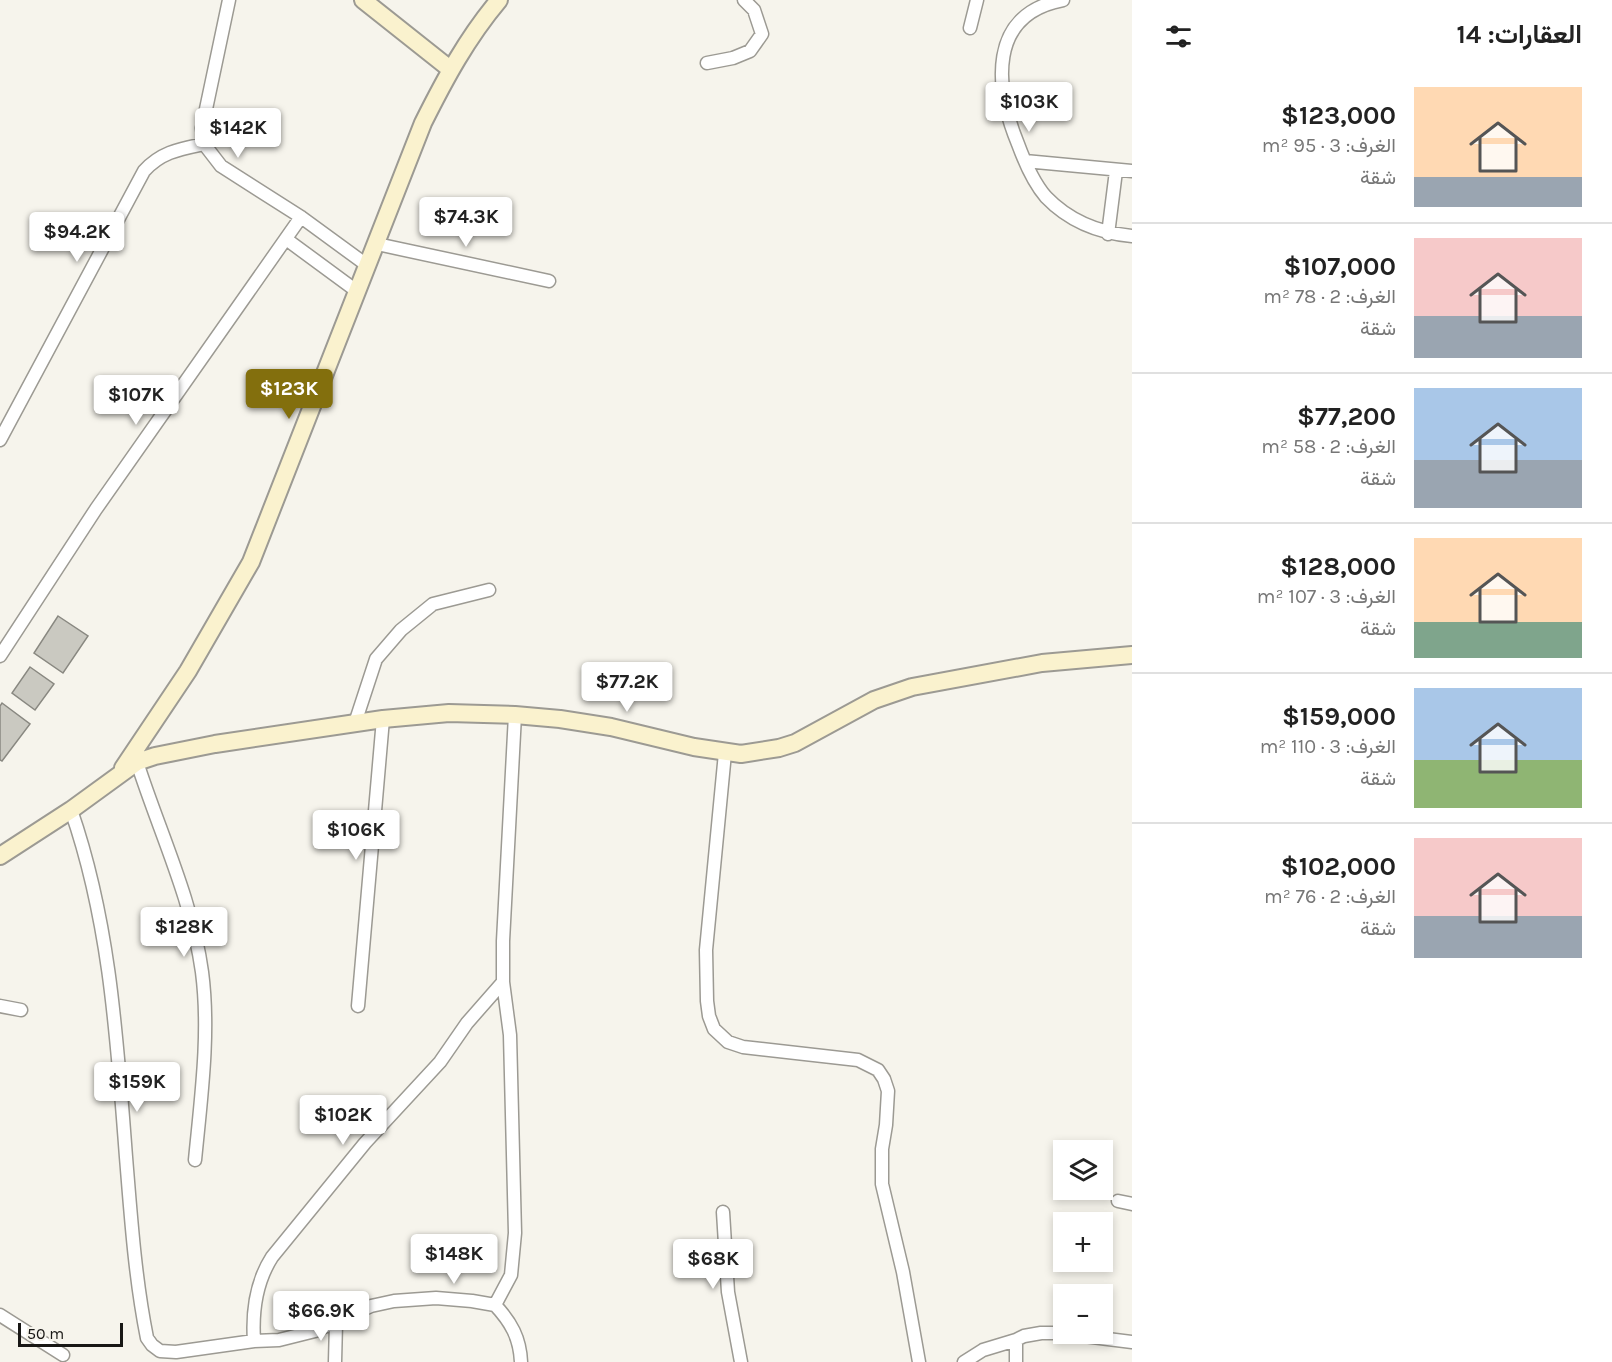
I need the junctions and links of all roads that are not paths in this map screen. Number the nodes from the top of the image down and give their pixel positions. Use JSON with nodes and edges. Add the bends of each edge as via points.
{"nodes":[{"id":1,"x":229,"y":0,"type":"edge"},
{"id":2,"x":499,"y":0,"type":"edge"},
{"id":3,"x":744,"y":0,"type":"edge"},
{"id":4,"x":977,"y":0,"type":"edge"},
{"id":5,"x":1063,"y":0,"type":"edge"},
{"id":6,"x":369,"y":2,"type":"edge"},
{"id":7,"x":970,"y":28,"type":"dead end"},
{"id":8,"x":707,"y":63,"type":"dead end"},
{"id":9,"x":450,"y":69,"type":"junction"},
{"id":10,"x":204,"y":144,"type":"junction"},
{"id":11,"x":1025,"y":161,"type":"junction"},
{"id":12,"x":1116,"y":171,"type":"junction"},
{"id":13,"x":1132,"y":171,"type":"edge"},
{"id":14,"x":301,"y":217,"type":"junction"},
{"id":15,"x":1108,"y":234,"type":"junction"},
{"id":16,"x":1132,"y":236,"type":"edge"},
{"id":17,"x":286,"y":239,"type":"junction"},
{"id":18,"x":377,"y":244,"type":"junction"},
{"id":19,"x":368,"y":266,"type":"junction"},
{"id":20,"x":549,"y":281,"type":"dead end"},
{"id":21,"x":358,"y":292,"type":"junction"},
{"id":22,"x":0,"y":440,"type":"edge"},
{"id":23,"x":489,"y":590,"type":"dead end"},
{"id":24,"x":1132,"y":655,"type":"edge"},
{"id":25,"x":0,"y":656,"type":"edge"},
{"id":26,"x":515,"y":715,"type":"junction"},
{"id":27,"x":383,"y":719,"type":"junction"},
{"id":28,"x":355,"y":723,"type":"junction"},
{"id":29,"x":725,"y":753,"type":"junction"},
{"id":30,"x":137,"y":762,"type":"junction"},
{"id":31,"x":121,"y":772,"type":"junction"},
{"id":32,"x":71,"y":810,"type":"junction"},
{"id":33,"x":0,"y":856,"type":"edge"},
{"id":34,"x":503,"y":982,"type":"junction"},
{"id":35,"x":0,"y":1006,"type":"edge"},
{"id":36,"x":358,"y":1006,"type":"dead end"},
{"id":37,"x":21,"y":1010,"type":"dead end"},
{"id":38,"x":195,"y":1160,"type":"dead end"},
{"id":39,"x":1118,"y":1201,"type":"dead end"},
{"id":40,"x":1132,"y":1204,"type":"edge"},
{"id":41,"x":723,"y":1212,"type":"dead end"},
{"id":42,"x":495,"y":1305,"type":"junction"},
{"id":43,"x":0,"y":1316,"type":"edge"},
{"id":44,"x":336,"y":1323,"type":"junction"},
{"id":45,"x":1053,"y":1333,"type":"edge"},
{"id":46,"x":1113,"y":1340,"type":"edge"},
{"id":47,"x":254,"y":1341,"type":"junction"},
{"id":48,"x":1016,"y":1341,"type":"junction"},
{"id":49,"x":1132,"y":1342,"type":"edge"},
{"id":50,"x":63,"y":1355,"type":"dead end"},
{"id":51,"x":335,"y":1362,"type":"edge"},
{"id":52,"x":520,"y":1362,"type":"edge"},
{"id":53,"x":741,"y":1362,"type":"edge"},
{"id":54,"x":919,"y":1362,"type":"edge"},
{"id":55,"x":964,"y":1362,"type":"edge"},
{"id":56,"x":1016,"y":1362,"type":"edge"}],
"edges":[{"from":1,"to":10,"type":"street","via":[[202,128]]},
{"from":2,"to":9,"type":"main road"},
{"from":3,"to":8,"type":"street","via":[[754,10],[762,34],[750,51]]},
{"from":4,"to":7,"type":"street"},
{"from":5,"to":11,"type":"street","via":[[1045,3],[1029,12],[1008,38],[1004,52],[1001,73],[1005,104]]},
{"from":6,"to":9,"type":"main road"},
{"from":9,"to":18,"type":"main road","via":[[423,123]]},
{"from":10,"to":14,"type":"street","via":[[221,166]]},
{"from":10,"to":22,"type":"street","via":[[172,150],[144,171]]},
{"from":11,"to":12,"type":"street"},
{"from":11,"to":15,"type":"street","via":[[1035,182],[1054,204]]},
{"from":12,"to":13,"type":"street"},
{"from":12,"to":15,"type":"street"},
{"from":14,"to":17,"type":"street"},
{"from":14,"to":19,"type":"street"},
{"from":15,"to":16,"type":"street"},
{"from":17,"to":21,"type":"street"},
{"from":17,"to":25,"type":"street","via":[[96,509]]},
{"from":18,"to":19,"type":"main road"},
{"from":18,"to":20,"type":"street"},
{"from":19,"to":21,"type":"main road"},
{"from":21,"to":31,"type":"main road","via":[[251,562],[188,671]]},
{"from":23,"to":28,"type":"street","via":[[433,604],[401,630],[376,659]]},
{"from":24,"to":29,"type":"main road","via":[[1042,663],[912,687],[874,700],[795,743],[756,753]]},
{"from":26,"to":27,"type":"main road","via":[[449,713]]},
{"from":26,"to":29,"type":"main road","via":[[612,728]]},
{"from":26,"to":34,"type":"street"},
{"from":27,"to":28,"type":"main road"},
{"from":27,"to":36,"type":"street"},
{"from":28,"to":30,"type":"main road","via":[[164,753]]},
{"from":29,"to":54,"type":"street","via":[[706,950],[709,1016],[714,1029],[728,1042],[858,1060],[878,1070],[884,1079],[888,1091],[882,1184]]},
{"from":30,"to":31,"type":"main road"},
{"from":30,"to":38,"type":"street","via":[[191,918],[202,970],[205,1019]]},
{"from":31,"to":32,"type":"main road"},
{"from":32,"to":33,"type":"main road"},
{"from":32,"to":47,"type":"street","via":[[95,894],[111,981],[138,1287],[147,1338],[152,1346],[167,1352]]},
{"from":34,"to":42,"type":"street","via":[[510,1035],[515,1233],[511,1275]]},
{"from":34,"to":47,"type":"street","via":[[472,1016],[440,1062],[365,1143],[272,1257],[258,1285]]},
{"from":35,"to":37,"type":"street"},
{"from":39,"to":40,"type":"street"},
{"from":41,"to":53,"type":"street","via":[[728,1292]]},
{"from":42,"to":44,"type":"street","via":[[436,1298],[394,1301],[371,1306]]},
{"from":42,"to":52,"type":"street","via":[[517,1336]]},
{"from":43,"to":50,"type":"street"},
{"from":44,"to":47,"type":"street","via":[[279,1340]]},
{"from":44,"to":51,"type":"street"},
{"from":45,"to":48,"type":"street","via":[[1033,1334]]},
{"from":46,"to":49,"type":"street"},
{"from":48,"to":55,"type":"street","via":[[983,1350]]},
{"from":48,"to":56,"type":"street"}]}
